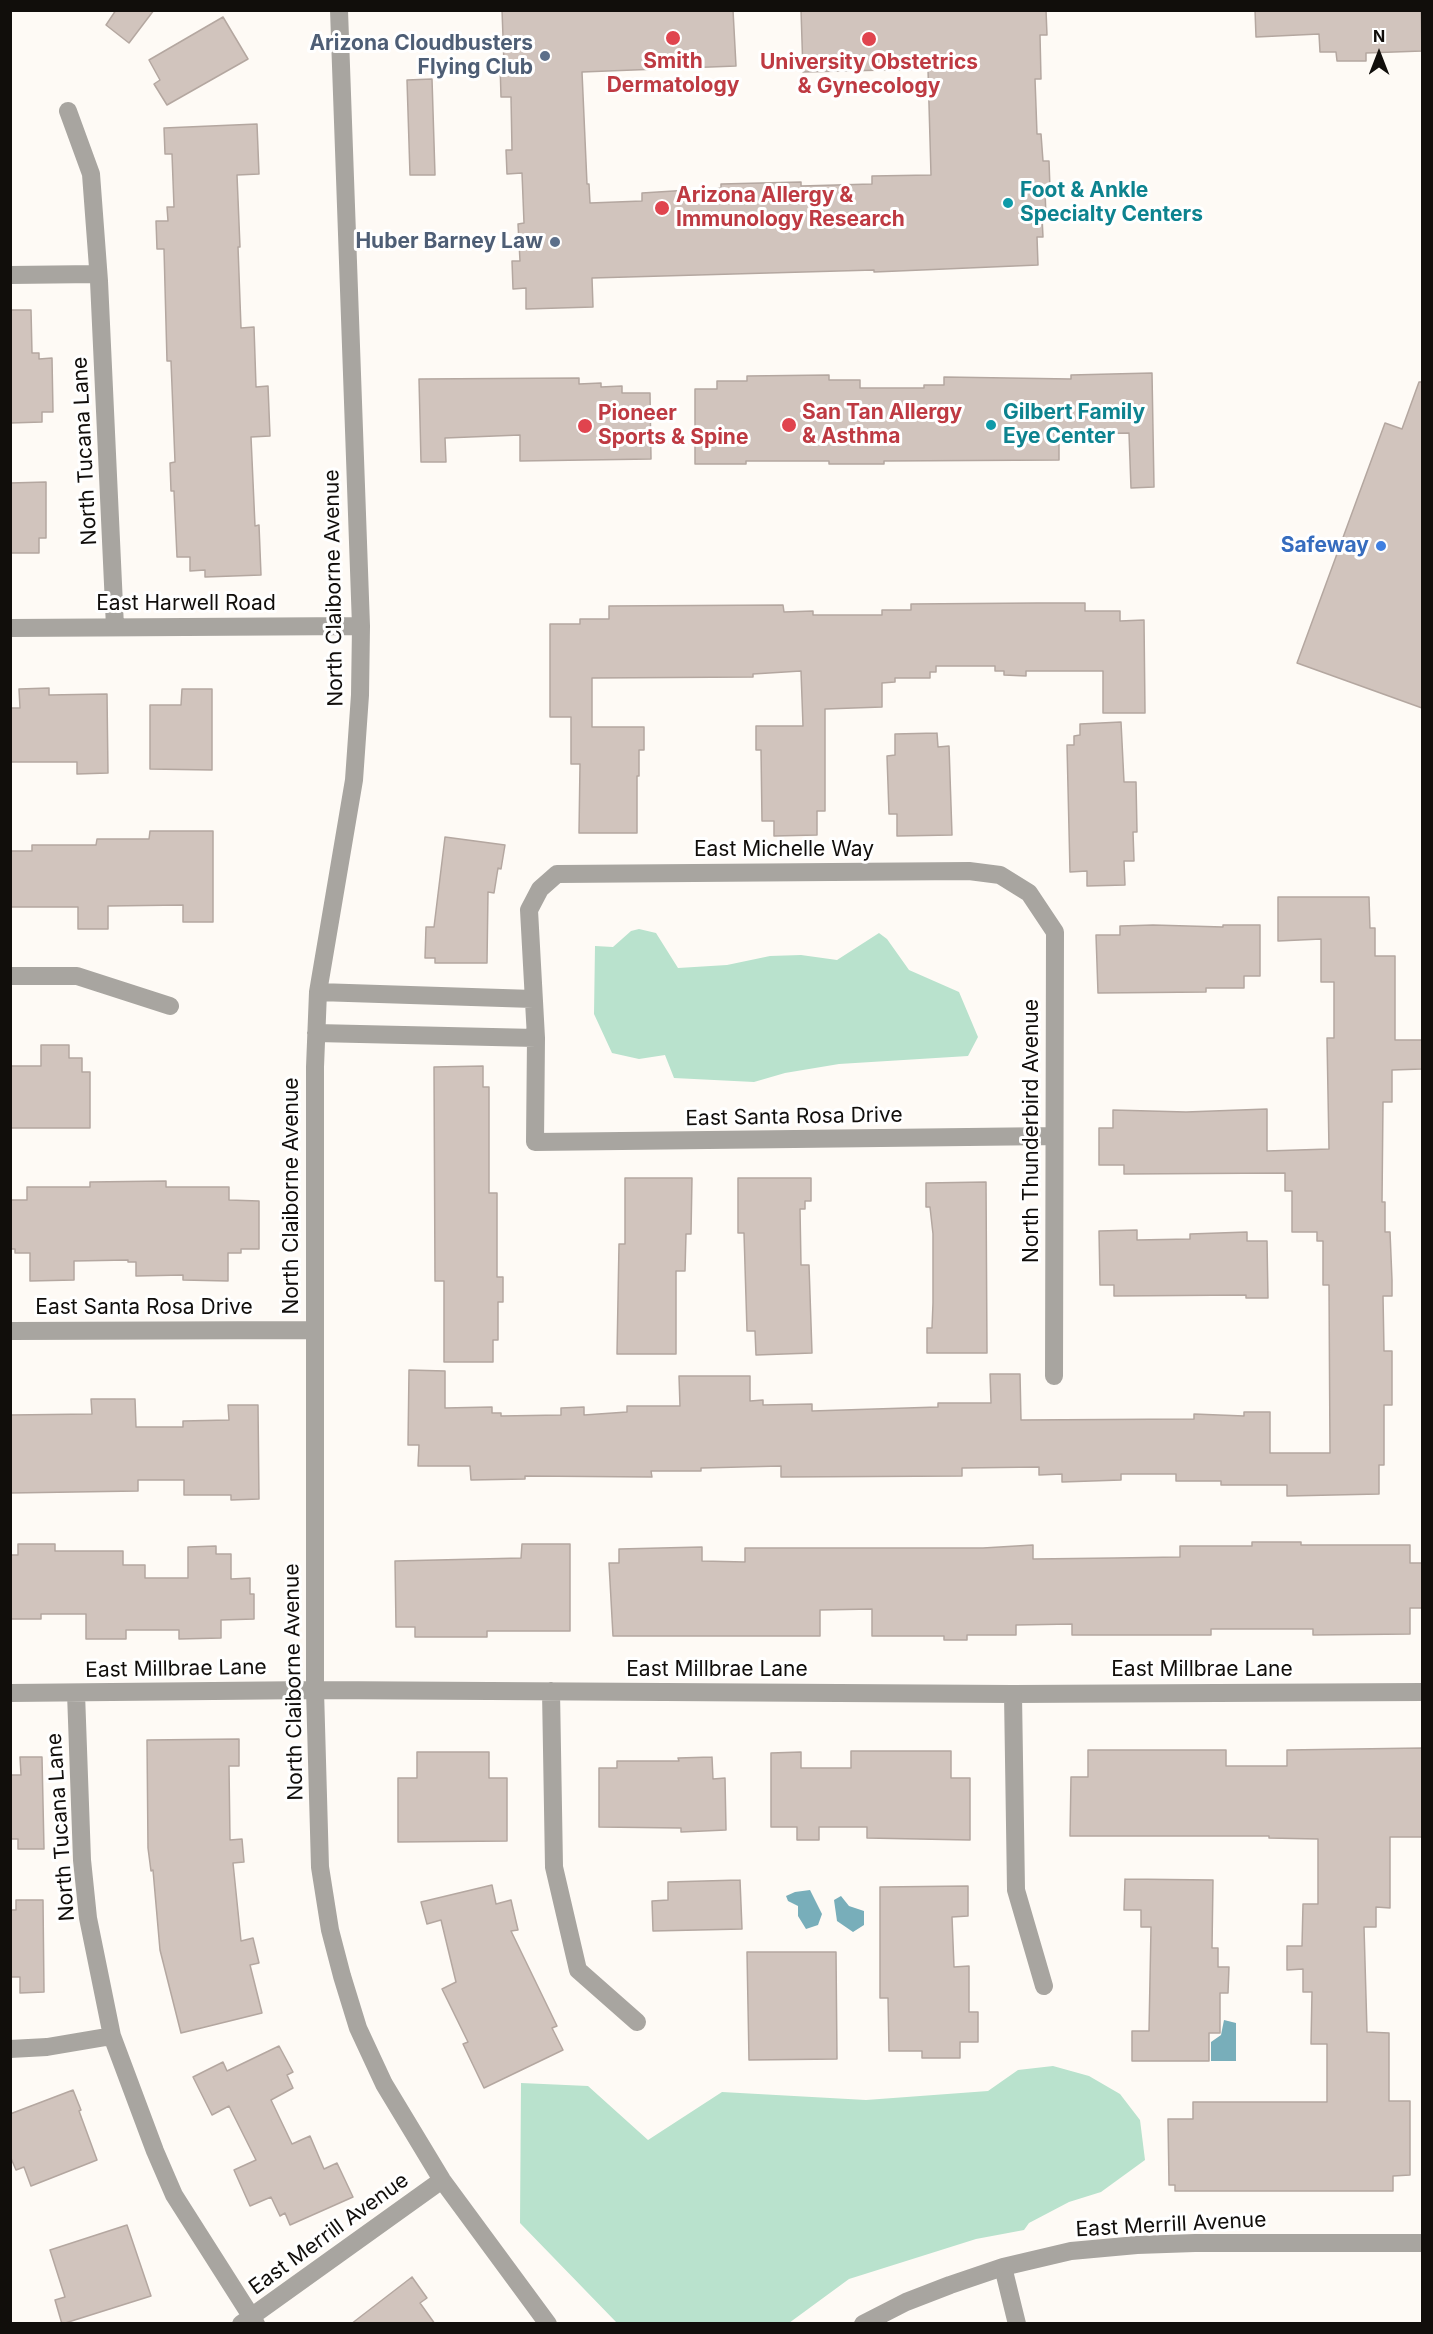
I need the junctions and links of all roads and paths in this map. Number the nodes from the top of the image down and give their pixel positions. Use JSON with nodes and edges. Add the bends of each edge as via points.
{"nodes":[{"id":1,"x":339,"y":10,"type":"edge"},
{"id":2,"x":68,"y":111,"type":"dead end"},
{"id":3,"x":10,"y":274,"type":"edge"},
{"id":4,"x":97,"y":274,"type":"junction"},
{"id":5,"x":361,"y":626,"type":"junction"},
{"id":6,"x":115,"y":627,"type":"junction"},
{"id":7,"x":10,"y":628,"type":"edge"},
{"id":8,"x":1029,"y":893,"type":"joint"},
{"id":9,"x":10,"y":976,"type":"edge"},
{"id":10,"x":318,"y":992,"type":"junction"},
{"id":11,"x":533,"y":999,"type":"junction"},
{"id":12,"x":170,"y":1006,"type":"dead end"},
{"id":13,"x":316,"y":1033,"type":"junction"},
{"id":14,"x":536,"y":1038,"type":"junction"},
{"id":15,"x":1054,"y":1136,"type":"junction"},
{"id":16,"x":314,"y":1330,"type":"junction"},
{"id":17,"x":10,"y":1331,"type":"edge"},
{"id":18,"x":1054,"y":1376,"type":"dead end"},
{"id":19,"x":315,"y":1690,"type":"junction"},
{"id":20,"x":551,"y":1691,"type":"junction"},
{"id":21,"x":1422,"y":1692,"type":"edge"},
{"id":22,"x":10,"y":1693,"type":"edge"},
{"id":23,"x":76,"y":1693,"type":"junction"},
{"id":24,"x":1013,"y":1694,"type":"junction"},
{"id":25,"x":1044,"y":1986,"type":"dead end"},
{"id":26,"x":637,"y":2022,"type":"dead end"},
{"id":27,"x":112,"y":2036,"type":"junction"},
{"id":28,"x":10,"y":2049,"type":"edge"},
{"id":29,"x":442,"y":2180,"type":"junction"},
{"id":30,"x":1422,"y":2243,"type":"edge"},
{"id":31,"x":1003,"y":2267,"type":"junction"},
{"id":32,"x":249,"y":2321,"type":"edge"},
{"id":33,"x":548,"y":2324,"type":"edge"},
{"id":34,"x":863,"y":2324,"type":"edge"},
{"id":35,"x":1017,"y":2324,"type":"edge"}],
"edges":[{"from":1,"to":5,"type":"street","name":"North Claiborne Avenue"},
{"from":2,"to":4,"type":"street","name":"North Tucana Lane","via":[[91,174]]},
{"from":3,"to":4,"type":"street"},
{"from":4,"to":6,"type":"street","name":"North Tucana Lane"},
{"from":5,"to":6,"type":"street","name":"East Harwell Road"},
{"from":5,"to":10,"type":"street","name":"North Claiborne Avenue","via":[[354,780]]},
{"from":6,"to":7,"type":"street","name":"East Harwell Road"},
{"from":8,"to":11,"type":"street","name":"East Michelle Way","via":[[1000,875],[969,871],[557,874],[540,889],[529,910]]},
{"from":8,"to":15,"type":"street","name":"North Thunderbird Avenue","via":[[1055,932]]},
{"from":9,"to":12,"type":"street","via":[[77,976]]},
{"from":10,"to":11,"type":"street"},
{"from":10,"to":13,"type":"street","name":"North Claiborne Avenue"},
{"from":11,"to":14,"type":"street"},
{"from":13,"to":14,"type":"street"},
{"from":13,"to":16,"type":"street","name":"North Claiborne Avenue"},
{"from":14,"to":15,"type":"street","name":"East Santa Rosa Drive","via":[[535,1142]]},
{"from":15,"to":18,"type":"street","name":"North Thunderbird Avenue"},
{"from":16,"to":17,"type":"street","name":"East Santa Rosa Drive"},
{"from":16,"to":19,"type":"street","name":"North Claiborne Avenue"},
{"from":19,"to":20,"type":"street","name":"East Millbrae Lane"},
{"from":19,"to":23,"type":"street","name":"East Millbrae Lane"},
{"from":19,"to":29,"type":"street","name":"North Claiborne Avenue","via":[[320,1867],[335,1948],[358,2028],[384,2084]]},
{"from":20,"to":24,"type":"street","name":"East Millbrae Lane"},
{"from":20,"to":26,"type":"street","via":[[554,1867],[578,1970]]},
{"from":21,"to":24,"type":"street","name":"East Millbrae Lane"},
{"from":22,"to":23,"type":"street","name":"East Millbrae Lane"},
{"from":23,"to":27,"type":"street","name":"North Tucana Lane","via":[[88,1918]]},
{"from":24,"to":25,"type":"street","via":[[1016,1890]]},
{"from":27,"to":28,"type":"street"},
{"from":27,"to":32,"type":"street","name":"North Tucana Lane","via":[[174,2195]]},
{"from":29,"to":32,"type":"street","name":"East Merrill Avenue"},
{"from":29,"to":33,"type":"street","name":"North Claiborne Avenue"},
{"from":30,"to":31,"type":"street","name":"East Merrill Avenue","via":[[1137,2245],[1071,2251]]},
{"from":31,"to":34,"type":"street","name":"East Merrill Avenue","via":[[906,2302]]},
{"from":31,"to":35,"type":"street"}]}
